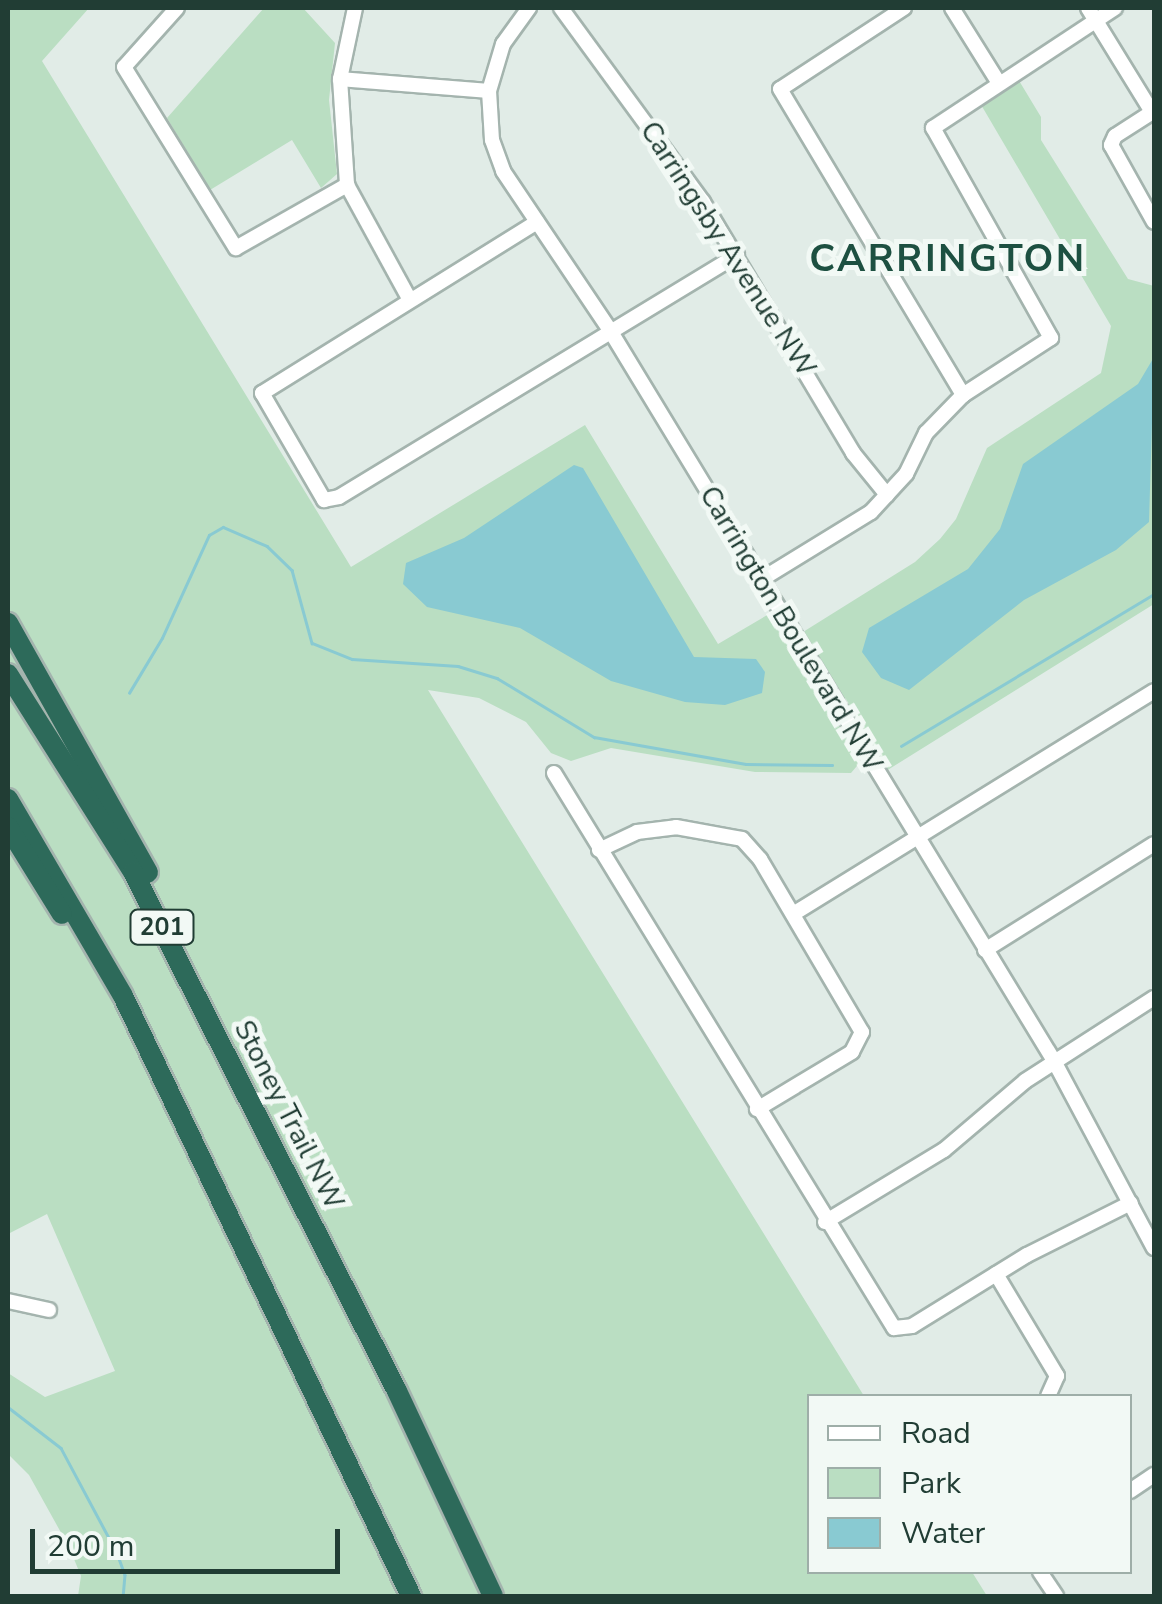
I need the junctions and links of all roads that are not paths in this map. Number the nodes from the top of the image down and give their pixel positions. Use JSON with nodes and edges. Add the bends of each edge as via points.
{"nodes":[{"id":1,"x":177,"y":8,"type":"edge"},
{"id":2,"x":355,"y":8,"type":"edge"},
{"id":3,"x":529,"y":8,"type":"edge"},
{"id":4,"x":561,"y":8,"type":"edge"},
{"id":5,"x":904,"y":8,"type":"edge"},
{"id":6,"x":952,"y":8,"type":"edge"},
{"id":7,"x":1115,"y":8,"type":"edge"},
{"id":8,"x":1092,"y":14,"type":"edge"},
{"id":9,"x":340,"y":78,"type":"junction"},
{"id":10,"x":996,"y":80,"type":"junction"},
{"id":11,"x":489,"y":91,"type":"junction"},
{"id":12,"x":1153,"y":112,"type":"edge"},
{"id":13,"x":347,"y":185,"type":"junction"},
{"id":14,"x":537,"y":222,"type":"junction"},
{"id":15,"x":1154,"y":222,"type":"edge"},
{"id":16,"x":737,"y":254,"type":"junction"},
{"id":17,"x":410,"y":300,"type":"junction"},
{"id":18,"x":611,"y":332,"type":"junction"},
{"id":19,"x":962,"y":395,"type":"junction"},
{"id":20,"x":887,"y":495,"type":"junction"},
{"id":21,"x":762,"y":579,"type":"junction"},
{"id":22,"x":8,"y":623,"type":"edge"},
{"id":23,"x":8,"y":674,"type":"edge"},
{"id":24,"x":1154,"y":691,"type":"edge"},
{"id":25,"x":554,"y":773,"type":"dead end"},
{"id":26,"x":8,"y":799,"type":"edge"},
{"id":27,"x":8,"y":827,"type":"edge"},
{"id":28,"x":916,"y":836,"type":"junction"},
{"id":29,"x":1154,"y":844,"type":"edge"},
{"id":30,"x":599,"y":850,"type":"junction"},
{"id":31,"x":792,"y":914,"type":"junction"},
{"id":32,"x":985,"y":950,"type":"junction"},
{"id":33,"x":1154,"y":998,"type":"edge"},
{"id":34,"x":1054,"y":1061,"type":"junction"},
{"id":35,"x":157,"y":1069,"type":"junction"},
{"id":36,"x":757,"y":1109,"type":"junction"},
{"id":37,"x":296,"y":1191,"type":"junction"},
{"id":38,"x":1131,"y":1203,"type":"junction"},
{"id":39,"x":825,"y":1222,"type":"junction"},
{"id":40,"x":1154,"y":1248,"type":"edge"},
{"id":41,"x":996,"y":1274,"type":"junction"},
{"id":42,"x":8,"y":1301,"type":"edge"},
{"id":43,"x":49,"y":1310,"type":"dead end"},
{"id":44,"x":397,"y":1391,"type":"junction"},
{"id":45,"x":1051,"y":1394,"type":"edge"},
{"id":46,"x":316,"y":1396,"type":"junction"},
{"id":47,"x":1154,"y":1476,"type":"edge"},
{"id":48,"x":1132,"y":1490,"type":"edge"},
{"id":49,"x":1041,"y":1574,"type":"edge"},
{"id":50,"x":402,"y":1596,"type":"edge"},
{"id":51,"x":411,"y":1596,"type":"edge"},
{"id":52,"x":493,"y":1596,"type":"edge"},
{"id":53,"x":506,"y":1596,"type":"edge"},
{"id":54,"x":1056,"y":1596,"type":"edge"}],
"edges":[{"from":1,"to":13,"type":"street","via":[[124,68],[236,248]]},
{"from":2,"to":9,"type":"street"},
{"from":3,"to":11,"type":"street","name":"Carrington Boulevard NW","via":[[504,44]]},
{"from":4,"to":16,"type":"street","name":"Carringsby Avenue NW"},
{"from":5,"to":19,"type":"street","via":[[780,89]]},
{"from":6,"to":10,"type":"street"},
{"from":7,"to":8,"type":"street"},
{"from":8,"to":10,"type":"street"},
{"from":8,"to":12,"type":"street"},
{"from":9,"to":11,"type":"street"},
{"from":9,"to":13,"type":"street"},
{"from":10,"to":19,"type":"street","via":[[934,128],[1051,338]]},
{"from":11,"to":14,"type":"street","name":"Carrington Boulevard NW","via":[[496,154]]},
{"from":12,"to":15,"type":"street","via":[[1114,136],[1111,145]]},
{"from":13,"to":17,"type":"street"},
{"from":14,"to":17,"type":"street"},
{"from":14,"to":18,"type":"street","name":"Carrington Boulevard NW"},
{"from":16,"to":18,"type":"street"},
{"from":16,"to":20,"type":"street","name":"Carringsby Avenue NW","via":[[854,453]]},
{"from":17,"to":18,"type":"street","via":[[262,393],[324,500]]},
{"from":18,"to":21,"type":"street","name":"Carrington Boulevard NW"},
{"from":19,"to":20,"type":"street","via":[[926,433]]},
{"from":20,"to":21,"type":"street","via":[[871,512]]},
{"from":21,"to":28,"type":"street","name":"Carrington Boulevard NW"},
{"from":22,"to":37,"type":"highway","via":[[115,808],[272,1125]]},
{"from":23,"to":37,"type":"highway","name":"Stoney Trail NW","number":"201","via":[[133,872]]},
{"from":24,"to":28,"type":"street"},
{"from":25,"to":30,"type":"street"},
{"from":26,"to":35,"type":"highway","number":"201","via":[[98,950]]},
{"from":27,"to":35,"type":"highway"},
{"from":28,"to":31,"type":"street"},
{"from":28,"to":32,"type":"street","name":"Carrington Boulevard NW"},
{"from":29,"to":32,"type":"street"},
{"from":30,"to":31,"type":"street","via":[[662,827],[742,839]]},
{"from":30,"to":36,"type":"street"},
{"from":31,"to":36,"type":"street","via":[[858,1023],[861,1040]]},
{"from":32,"to":34,"type":"street","name":"Carrington Boulevard NW"},
{"from":33,"to":34,"type":"street"},
{"from":34,"to":38,"type":"street","name":"Carrington Boulevard NW"},
{"from":34,"to":39,"type":"street","via":[[944,1150]]},
{"from":35,"to":46,"type":"highway","number":"201"},
{"from":36,"to":39,"type":"street"},
{"from":37,"to":44,"type":"highway","name":"Stoney Trail NW","number":"201"},
{"from":38,"to":40,"type":"street","name":"Carrington Boulevard NW"},
{"from":38,"to":41,"type":"street"},
{"from":39,"to":41,"type":"street","via":[[897,1329]]},
{"from":41,"to":45,"type":"street","via":[[1058,1376]]},
{"from":42,"to":43,"type":"street"},
{"from":44,"to":52,"type":"highway","name":"Stoney Trail NW","number":"201"},
{"from":44,"to":53,"type":"highway"},
{"from":46,"to":50,"type":"highway"},
{"from":46,"to":51,"type":"highway","number":"201"},
{"from":47,"to":48,"type":"street"},
{"from":49,"to":54,"type":"street"}]}
